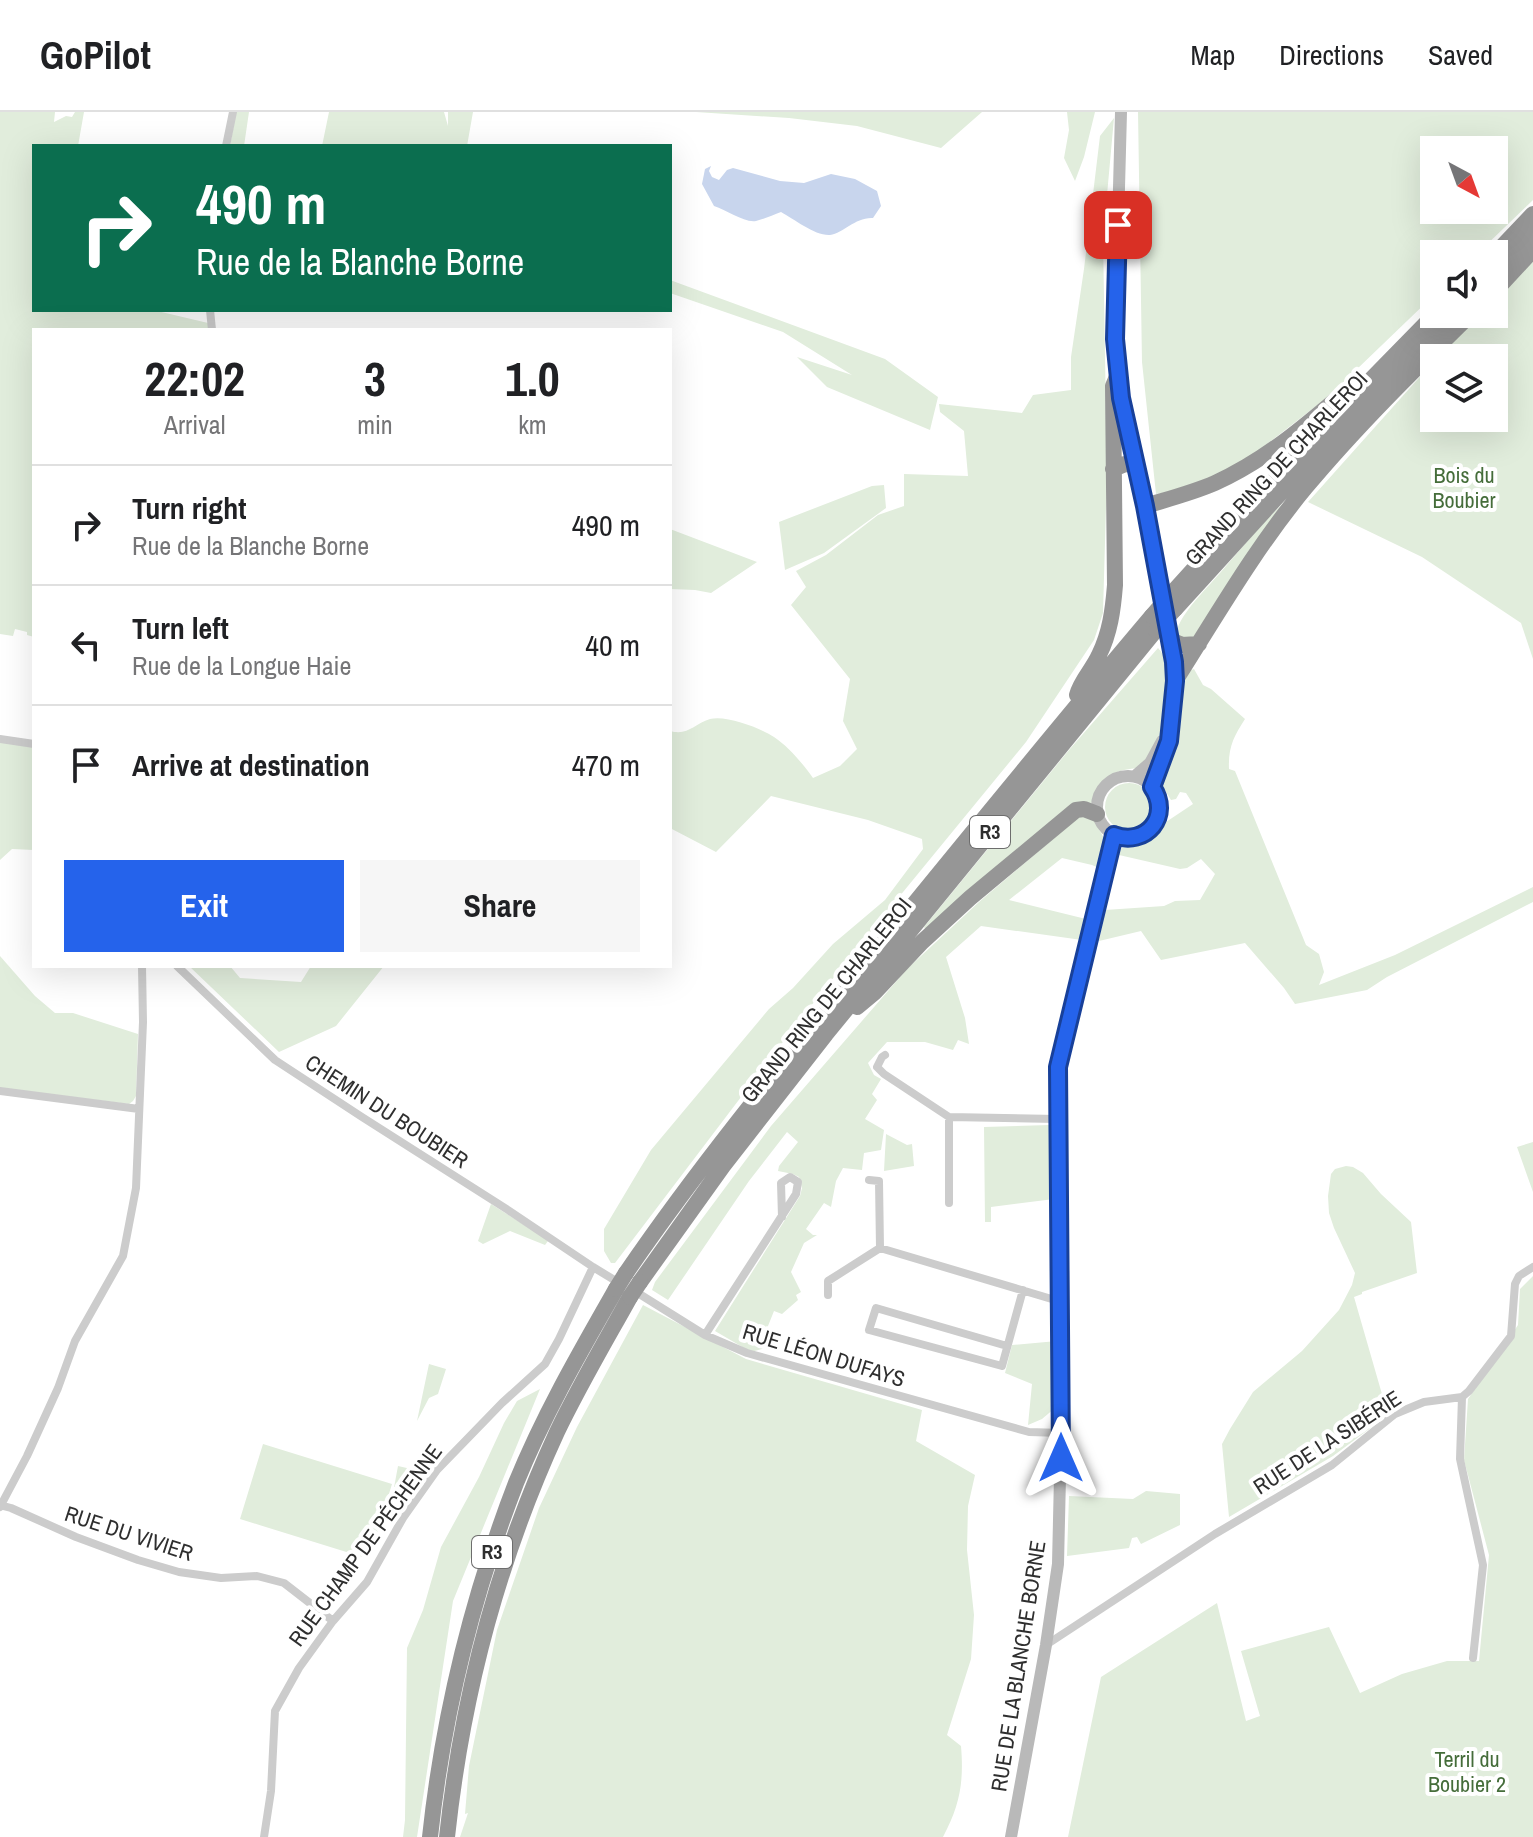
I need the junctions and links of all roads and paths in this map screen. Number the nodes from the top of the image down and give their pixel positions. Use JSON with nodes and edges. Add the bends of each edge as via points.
{"nodes":[{"id":1,"x":233,"y":112,"type":"edge"},
{"id":2,"x":1121,"y":112,"type":"edge"},
{"id":3,"x":226,"y":144,"type":"edge"},
{"id":4,"x":1533,"y":214,"type":"edge"},
{"id":5,"x":1533,"y":235,"type":"edge"},
{"id":6,"x":1508,"y":240,"type":"edge"},
{"id":7,"x":1533,"y":250,"type":"edge"},
{"id":8,"x":1508,"y":267,"type":"edge"},
{"id":9,"x":1508,"y":270,"type":"edge"},
{"id":10,"x":1421,"y":328,"type":"edge"},
{"id":11,"x":1440,"y":328,"type":"edge"},
{"id":12,"x":1457,"y":328,"type":"edge"},
{"id":13,"x":1382,"y":367,"type":"junction"},
{"id":14,"x":1118,"y":374,"type":"junction"},
{"id":15,"x":1136,"y":466,"type":"junction"},
{"id":16,"x":1113,"y":469,"type":"junction"},
{"id":17,"x":1145,"y":506,"type":"junction"},
{"id":18,"x":1174,"y":601,"type":"junction"},
{"id":19,"x":1154,"y":623,"type":"junction"},
{"id":20,"x":1170,"y":640,"type":"junction"},
{"id":21,"x":1199,"y":644,"type":"junction"},
{"id":22,"x":1175,"y":681,"type":"junction"},
{"id":23,"x":1072,"y":710,"type":"junction"},
{"id":24,"x":1170,"y":719,"type":"junction"},
{"id":25,"x":0,"y":739,"type":"edge"},
{"id":26,"x":32,"y":744,"type":"edge"},
{"id":27,"x":1135,"y":776,"type":"junction"},
{"id":28,"x":1152,"y":787,"type":"junction"},
{"id":29,"x":1097,"y":814,"type":"junction"},
{"id":30,"x":1114,"y":835,"type":"junction"},
{"id":31,"x":142,"y":968,"type":"edge"},
{"id":32,"x":179,"y":968,"type":"edge"},
{"id":33,"x":826,"y":1034,"type":"junction"},
{"id":34,"x":885,"y":1055,"type":"dead end"},
{"id":35,"x":0,"y":1091,"type":"edge"},
{"id":36,"x":139,"y":1109,"type":"junction"},
{"id":37,"x":949,"y":1117,"type":"junction"},
{"id":38,"x":1057,"y":1119,"type":"junction"},
{"id":39,"x":869,"y":1180,"type":"dead end"},
{"id":40,"x":949,"y":1203,"type":"dead end"},
{"id":41,"x":782,"y":1217,"type":"dead end"},
{"id":42,"x":880,"y":1248,"type":"junction"},
{"id":43,"x":593,"y":1267,"type":"junction"},
{"id":44,"x":1533,"y":1267,"type":"edge"},
{"id":45,"x":633,"y":1278,"type":"junction"},
{"id":46,"x":1023,"y":1290,"type":"junction"},
{"id":47,"x":623,"y":1293,"type":"junction"},
{"id":48,"x":828,"y":1295,"type":"dead end"},
{"id":49,"x":1060,"y":1300,"type":"junction"},
{"id":50,"x":705,"y":1335,"type":"junction"},
{"id":51,"x":1007,"y":1346,"type":"junction"},
{"id":52,"x":1462,"y":1397,"type":"junction"},
{"id":53,"x":1061,"y":1433,"type":"junction"},
{"id":54,"x":0,"y":1506,"type":"edge"},
{"id":55,"x":333,"y":1621,"type":"junction"},
{"id":56,"x":1046,"y":1645,"type":"junction"},
{"id":57,"x":1473,"y":1658,"type":"dead end"},
{"id":58,"x":264,"y":1837,"type":"edge"},
{"id":59,"x":430,"y":1837,"type":"edge"},
{"id":60,"x":447,"y":1837,"type":"edge"},
{"id":61,"x":1011,"y":1837,"type":"edge"}],
"edges":[{"from":1,"to":3,"type":"street"},
{"from":2,"to":14,"type":"street"},
{"from":4,"to":6,"type":"highway"},
{"from":5,"to":8,"type":"highway"},
{"from":7,"to":9,"type":"highway"},
{"from":10,"to":13,"type":"highway","name":"GRAND RING DE CHARLEROI","number":"R3"},
{"from":11,"to":18,"type":"highway","name":"GRAND RING DE CHARLEROI","number":"R3"},
{"from":12,"to":21,"type":"highway","via":[[1304,489],[1250,561]]},
{"from":13,"to":17,"type":"highway","via":[[1255,462],[1194,492]]},
{"from":13,"to":18,"type":"highway","name":"GRAND RING DE CHARLEROI","number":"R3","via":[[1298,454]]},
{"from":14,"to":15,"type":"street"},
{"from":14,"to":16,"type":"highway","via":[[1113,386]]},
{"from":15,"to":16,"type":"highway"},
{"from":15,"to":17,"type":"street"},
{"from":16,"to":23,"type":"highway","via":[[1113,612],[1107,637]]},
{"from":17,"to":20,"type":"street"},
{"from":18,"to":19,"type":"highway","name":"GRAND RING DE CHARLEROI","number":"R3","bridge":true},
{"from":19,"to":23,"type":"highway","name":"GRAND RING DE CHARLEROI","number":"R3"},
{"from":19,"to":33,"type":"highway","name":"GRAND RING DE CHARLEROI","number":"R3"},
{"from":20,"to":21,"type":"highway"},
{"from":20,"to":22,"type":"street"},
{"from":21,"to":22,"type":"highway"},
{"from":22,"to":24,"type":"street"},
{"from":23,"to":45,"type":"highway","name":"GRAND RING DE CHARLEROI","number":"R3","via":[[669,1211]]},
{"from":24,"to":27,"type":"street","via":[[1150,763]]},
{"from":24,"to":28,"type":"street","via":[[1169,741]]},
{"from":25,"to":26,"type":"street"},
{"from":27,"to":28,"type":"street"},
{"from":27,"to":29,"type":"street","via":[[1106,785]]},
{"from":28,"to":30,"type":"street","via":[[1159,806],[1153,826],[1135,837]]},
{"from":29,"to":30,"type":"street"},
{"from":29,"to":33,"type":"highway","via":[[1076,810],[1037,840]]},
{"from":30,"to":38,"type":"street","name":"RUE DE LA BLANCHE BORNE","via":[[1058,1067]]},
{"from":31,"to":36,"type":"street"},
{"from":32,"to":43,"type":"street","name":"CHEMIN DU BOUBIER","via":[[275,1060]]},
{"from":33,"to":45,"type":"highway","name":"GRAND RING DE CHARLEROI","number":"R3"},
{"from":34,"to":37,"type":"street","via":[[877,1067],[884,1074]]},
{"from":35,"to":36,"type":"street"},
{"from":36,"to":54,"type":"street","via":[[136,1188],[123,1256],[75,1341]]},
{"from":37,"to":38,"type":"street"},
{"from":37,"to":40,"type":"street"},
{"from":38,"to":49,"type":"street","name":"RUE DE LA BLANCHE BORNE"},
{"from":39,"to":42,"type":"street","via":[[879,1181]]},
{"from":41,"to":50,"type":"street"},
{"from":42,"to":46,"type":"street"},
{"from":42,"to":48,"type":"street","via":[[828,1281]]},
{"from":43,"to":50,"type":"street","name":"RUE LÉON DUFAYS"},
{"from":43,"to":55,"type":"street","name":"RUE CHAMP DE PÉCHENNE","via":[[545,1364],[437,1470],[367,1582]]},
{"from":44,"to":52,"type":"street","via":[[1515,1284],[1511,1336]]},
{"from":45,"to":47,"type":"highway","name":"GRAND RING DE CHARLEROI","number":"R3","bridge":true},
{"from":46,"to":49,"type":"street"},
{"from":46,"to":51,"type":"street"},
{"from":47,"to":59,"type":"highway","name":"GRAND RING DE CHARLEROI","number":"R3","via":[[572,1366],[517,1482],[495,1543],[458,1666]]},
{"from":47,"to":60,"type":"highway","name":"GRAND RING DE CHARLEROI","number":"R3","via":[[509,1549],[460,1738]]},
{"from":49,"to":53,"type":"street","name":"RUE DE LA BLANCHE BORNE"},
{"from":50,"to":53,"type":"street","name":"RUE LÉON DUFAYS","via":[[747,1353],[1029,1432]]},
{"from":51,"to":51,"type":"street","via":[[876,1308],[869,1330],[1002,1366]]},
{"from":52,"to":56,"type":"street","name":"RUE DE LA SIBÉRIE","via":[[1424,1402],[1395,1414],[1332,1465]]},
{"from":52,"to":57,"type":"street","via":[[1460,1459],[1483,1565]]},
{"from":53,"to":56,"type":"street","name":"RUE DE LA BLANCHE BORNE","via":[[1058,1564]]},
{"from":54,"to":55,"type":"street","name":"RUE DU VIVIER","via":[[179,1572],[257,1576],[284,1583]]},
{"from":55,"to":58,"type":"street","name":"RUE CHAMP DE PÉCHENNE","via":[[275,1711]]},
{"from":56,"to":61,"type":"street","name":"RUE DE LA BLANCHE BORNE"}]}
